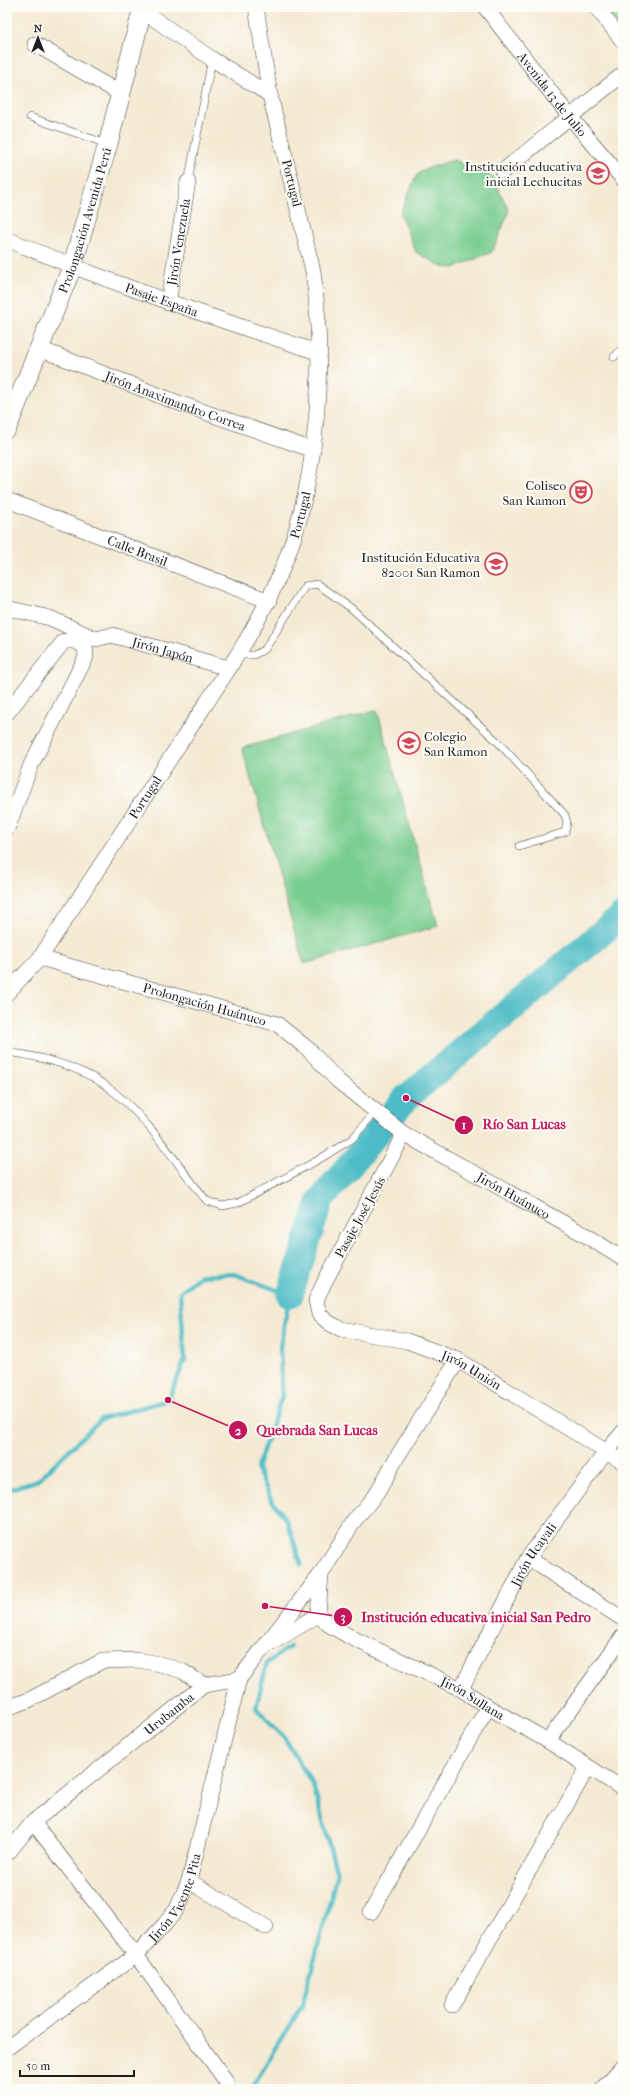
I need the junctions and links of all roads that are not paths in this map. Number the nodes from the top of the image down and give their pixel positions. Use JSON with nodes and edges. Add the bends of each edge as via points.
{"nodes":[{"id":1,"x":256,"y":7,"type":"edge"},
{"id":2,"x":485,"y":7,"type":"edge"},
{"id":3,"x":596,"y":7,"type":"edge"},
{"id":4,"x":143,"y":9,"type":"edge"},
{"id":5,"x":623,"y":40,"type":"edge"},
{"id":6,"x":35,"y":44,"type":"dead end"},
{"id":7,"x":212,"y":59,"type":"junction"},
{"id":8,"x":623,"y":74,"type":"edge"},
{"id":9,"x":121,"y":94,"type":"junction"},
{"id":10,"x":270,"y":96,"type":"junction"},
{"id":11,"x":30,"y":117,"type":"dead end"},
{"id":12,"x":570,"y":117,"type":"junction"},
{"id":13,"x":108,"y":144,"type":"junction"},
{"id":14,"x":503,"y":171,"type":"dead end"},
{"id":15,"x":623,"y":179,"type":"edge"},
{"id":16,"x":188,"y":182,"type":"joint"},
{"id":17,"x":7,"y":239,"type":"edge"},
{"id":18,"x":72,"y":267,"type":"junction"},
{"id":19,"x":168,"y":303,"type":"junction"},
{"id":20,"x":623,"y":348,"type":"edge"},
{"id":21,"x":40,"y":349,"type":"junction"},
{"id":22,"x":320,"y":353,"type":"junction"},
{"id":23,"x":614,"y":357,"type":"dead end"},
{"id":24,"x":7,"y":428,"type":"edge"},
{"id":25,"x":313,"y":450,"type":"junction"},
{"id":26,"x":7,"y":500,"type":"edge"},
{"id":27,"x":269,"y":601,"type":"junction"},
{"id":28,"x":7,"y":608,"type":"edge"},
{"id":29,"x":91,"y":643,"type":"junction"},
{"id":30,"x":239,"y":655,"type":"junction"},
{"id":31,"x":228,"y":668,"type":"junction"},
{"id":32,"x":7,"y":713,"type":"edge"},
{"id":33,"x":7,"y":829,"type":"edge"},
{"id":34,"x":519,"y":846,"type":"dead end"},
{"id":35,"x":40,"y":958,"type":"junction"},
{"id":36,"x":7,"y":993,"type":"edge"},
{"id":37,"x":7,"y":1052,"type":"edge"},
{"id":38,"x":378,"y":1114,"type":"junction"},
{"id":39,"x":401,"y":1131,"type":"junction"},
{"id":40,"x":623,"y":1259,"type":"edge"},
{"id":41,"x":316,"y":1300,"type":"joint"},
{"id":42,"x":458,"y":1360,"type":"junction"},
{"id":43,"x":623,"y":1432,"type":"edge"},
{"id":44,"x":606,"y":1452,"type":"junction"},
{"id":45,"x":623,"y":1462,"type":"edge"},
{"id":46,"x":528,"y":1558,"type":"junction"},
{"id":47,"x":321,"y":1574,"type":"junction"},
{"id":48,"x":318,"y":1615,"type":"junction"},
{"id":49,"x":623,"y":1619,"type":"edge"},
{"id":50,"x":623,"y":1636,"type":"edge"},
{"id":51,"x":265,"y":1646,"type":"junction"},
{"id":52,"x":239,"y":1679,"type":"junction"},
{"id":53,"x":204,"y":1685,"type":"junction"},
{"id":54,"x":462,"y":1689,"type":"junction"},
{"id":55,"x":488,"y":1707,"type":"junction"},
{"id":56,"x":7,"y":1708,"type":"edge"},
{"id":57,"x":548,"y":1741,"type":"junction"},
{"id":58,"x":588,"y":1767,"type":"junction"},
{"id":59,"x":623,"y":1789,"type":"edge"},
{"id":60,"x":33,"y":1822,"type":"junction"},
{"id":61,"x":7,"y":1854,"type":"edge"},
{"id":62,"x":189,"y":1881,"type":"junction"},
{"id":63,"x":371,"y":1912,"type":"dead end"},
{"id":64,"x":266,"y":1927,"type":"dead end"},
{"id":65,"x":136,"y":1956,"type":"junction"},
{"id":66,"x":452,"y":2006,"type":"dead end"},
{"id":67,"x":7,"y":2048,"type":"edge"},
{"id":68,"x":623,"y":2069,"type":"edge"},
{"id":69,"x":226,"y":2081,"type":"dead end"},
{"id":70,"x":605,"y":2089,"type":"edge"}],
"edges":[{"from":1,"to":10,"type":"street","name":"Portugal"},
{"from":2,"to":12,"type":"street","name":"Avenida 13 de Julio"},
{"from":3,"to":5,"type":"street"},
{"from":4,"to":7,"type":"street"},
{"from":4,"to":9,"type":"street","name":"Prolongación Avenida Perú"},
{"from":6,"to":9,"type":"street"},
{"from":7,"to":10,"type":"street"},
{"from":7,"to":16,"type":"lane"},
{"from":8,"to":12,"type":"street"},
{"from":9,"to":13,"type":"street","name":"Prolongación Avenida Perú"},
{"from":10,"to":22,"type":"street","name":"Portugal","via":[[313,271]]},
{"from":11,"to":13,"type":"lane"},
{"from":12,"to":14,"type":"street"},
{"from":12,"to":15,"type":"street","name":"Avenida 13 de Julio"},
{"from":13,"to":18,"type":"street","name":"Prolongación Avenida Perú"},
{"from":16,"to":19,"type":"street","name":"Jirón Venezuela"},
{"from":17,"to":18,"type":"street","name":"Pasaje España"},
{"from":18,"to":19,"type":"street","name":"Pasaje España"},
{"from":18,"to":21,"type":"street","name":"Prolongación Avenida Perú"},
{"from":19,"to":22,"type":"street","name":"Pasaje España"},
{"from":20,"to":23,"type":"lane"},
{"from":21,"to":24,"type":"street","name":"Prolongación Avenida Perú"},
{"from":21,"to":25,"type":"street","name":"Jirón Anaximandro Correa","via":[[176,402]]},
{"from":22,"to":25,"type":"street","name":"Portugal"},
{"from":25,"to":27,"type":"street","name":"Portugal","via":[[292,539]]},
{"from":26,"to":27,"type":"street","name":"Calle Brasil"},
{"from":27,"to":30,"type":"street","name":"Portugal"},
{"from":28,"to":29,"type":"street","via":[[50,618]]},
{"from":29,"to":31,"type":"street","name":"Jirón Japón","via":[[112,635]]},
{"from":29,"to":32,"type":"street","via":[[64,640]]},
{"from":29,"to":33,"type":"street","via":[[31,765]]},
{"from":30,"to":31,"type":"street","name":"Portugal"},
{"from":30,"to":34,"type":"lane","via":[[254,655],[265,649],[305,586],[317,584],[351,608],[498,742],[565,815],[565,832]]},
{"from":31,"to":35,"type":"street","name":"Portugal"},
{"from":35,"to":36,"type":"street","name":"Portugal"},
{"from":35,"to":38,"type":"street","name":"Prolongación Huánuco","via":[[277,1024]]},
{"from":37,"to":38,"type":"lane","via":[[34,1056],[80,1071],[114,1091],[140,1116],[207,1201],[222,1206],[238,1203],[318,1160],[352,1139]]},
{"from":38,"to":39,"type":"street","name":"Prolongación Huánuco"},
{"from":39,"to":40,"type":"street","name":"Jirón Huánuco"},
{"from":39,"to":41,"type":"street","name":"Pasaje José Jesús"},
{"from":41,"to":42,"type":"street","name":"Jirón Unión","via":[[319,1314],[329,1323],[341,1328],[407,1341]]},
{"from":42,"to":44,"type":"street","name":"Jirón Unión"},
{"from":42,"to":47,"type":"street","via":[[377,1493],[354,1521]]},
{"from":43,"to":44,"type":"street","name":"Jirón Ucayali"},
{"from":44,"to":45,"type":"street","name":"Jirón Unión"},
{"from":44,"to":46,"type":"street","name":"Jirón Ucayali"},
{"from":46,"to":49,"type":"street"},
{"from":46,"to":54,"type":"street","name":"Jirón Ucayali"},
{"from":47,"to":48,"type":"street"},
{"from":47,"to":51,"type":"street"},
{"from":48,"to":51,"type":"street"},
{"from":48,"to":54,"type":"street","name":"Jirón Sullana","via":[[352,1638]]},
{"from":50,"to":57,"type":"street"},
{"from":51,"to":52,"type":"street"},
{"from":52,"to":53,"type":"street","name":"Urubamba"},
{"from":52,"to":62,"type":"street","name":"Jirón Vicente Pita"},
{"from":53,"to":56,"type":"street","via":[[182,1671],[160,1664],[138,1660],[102,1661],[56,1686]]},
{"from":53,"to":60,"type":"street","name":"Urubamba"},
{"from":54,"to":55,"type":"street","name":"Jirón Sullana"},
{"from":55,"to":57,"type":"street","name":"Jirón Sullana"},
{"from":55,"to":63,"type":"street"},
{"from":57,"to":58,"type":"street","name":"Jirón Sullana"},
{"from":58,"to":59,"type":"street","name":"Jirón Sullana"},
{"from":58,"to":66,"type":"street"},
{"from":60,"to":61,"type":"street","name":"Urubamba"},
{"from":60,"to":65,"type":"street"},
{"from":62,"to":64,"type":"street"},
{"from":62,"to":65,"type":"street","name":"Jirón Vicente Pita","via":[[177,1908]]},
{"from":65,"to":67,"type":"street","name":"Jirón Vicente Pita"},
{"from":65,"to":69,"type":"street"},
{"from":68,"to":70,"type":"street"}]}
